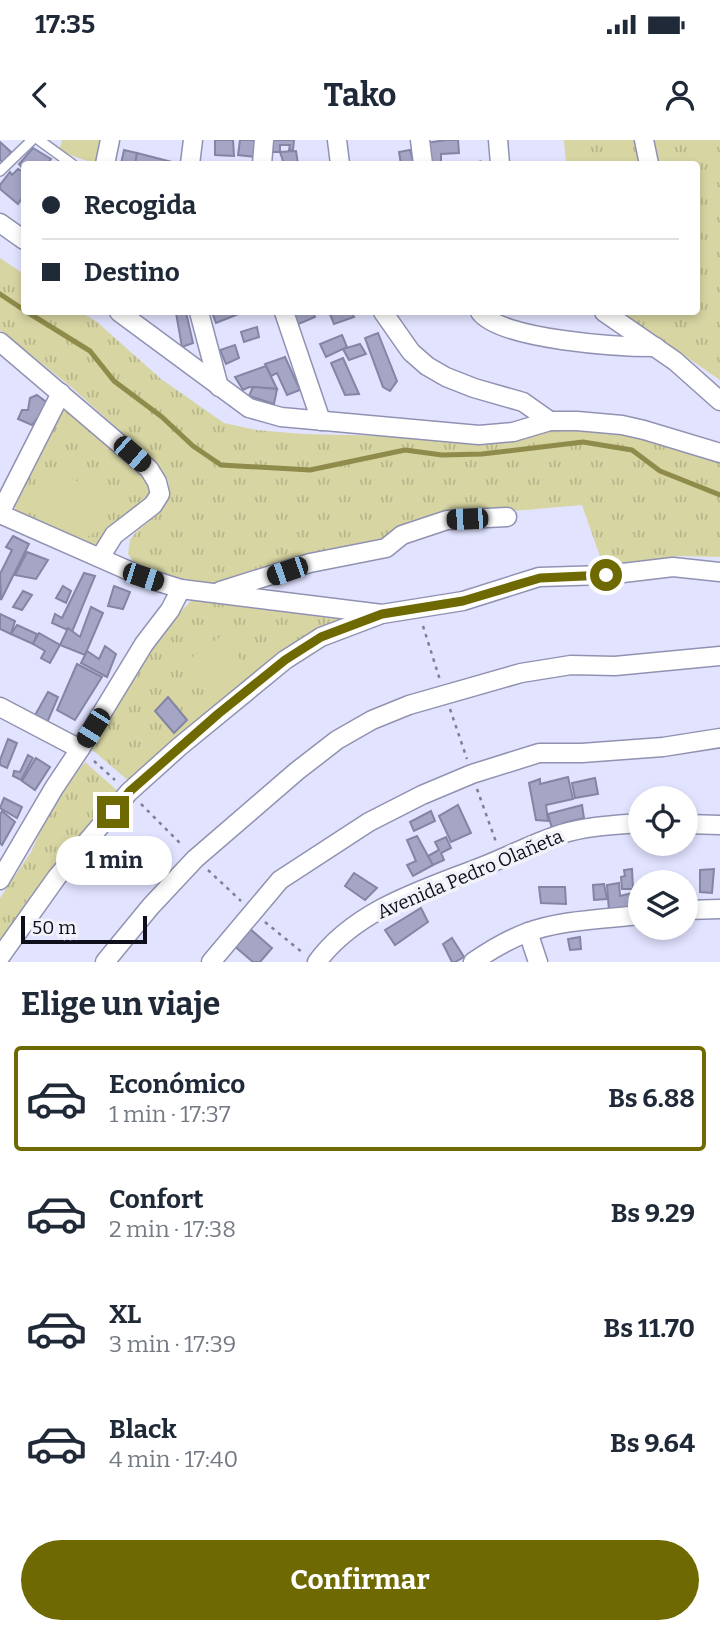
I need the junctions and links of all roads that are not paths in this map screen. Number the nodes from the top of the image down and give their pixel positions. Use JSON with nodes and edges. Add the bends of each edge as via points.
{"nodes":[{"id":1,"x":32,"y":140,"type":"edge"},
{"id":2,"x":39,"y":140,"type":"edge"},
{"id":3,"x":110,"y":140,"type":"edge"},
{"id":4,"x":193,"y":140,"type":"edge"},
{"id":5,"x":264,"y":140,"type":"edge"},
{"id":6,"x":337,"y":140,"type":"edge"},
{"id":7,"x":420,"y":140,"type":"edge"},
{"id":8,"x":498,"y":140,"type":"edge"},
{"id":9,"x":644,"y":140,"type":"edge"},
{"id":10,"x":68,"y":161,"type":"edge"},
{"id":11,"x":106,"y":161,"type":"edge"},
{"id":12,"x":190,"y":161,"type":"edge"},
{"id":13,"x":262,"y":161,"type":"edge"},
{"id":14,"x":340,"y":161,"type":"edge"},
{"id":15,"x":423,"y":161,"type":"edge"},
{"id":16,"x":500,"y":161,"type":"edge"},
{"id":17,"x":648,"y":161,"type":"edge"},
{"id":18,"x":0,"y":171,"type":"edge"},
{"id":19,"x":0,"y":223,"type":"edge"},
{"id":20,"x":21,"y":238,"type":"edge"},
{"id":21,"x":123,"y":315,"type":"edge"},
{"id":22,"x":200,"y":315,"type":"edge"},
{"id":23,"x":285,"y":315,"type":"edge"},
{"id":24,"x":385,"y":315,"type":"edge"},
{"id":25,"x":483,"y":315,"type":"edge"},
{"id":26,"x":608,"y":315,"type":"edge"},
{"id":27,"x":0,"y":342,"type":"edge"},
{"id":28,"x":656,"y":347,"type":"junction"},
{"id":29,"x":219,"y":387,"type":"junction"},
{"id":30,"x":61,"y":393,"type":"junction"},
{"id":31,"x":720,"y":401,"type":"edge"},
{"id":32,"x":321,"y":421,"type":"junction"},
{"id":33,"x":550,"y":421,"type":"junction"},
{"id":34,"x":720,"y":453,"type":"edge"},
{"id":35,"x":0,"y":514,"type":"edge"},
{"id":36,"x":507,"y":517,"type":"dead end"},
{"id":37,"x":101,"y":556,"type":"junction"},
{"id":38,"x":720,"y":572,"type":"edge"},
{"id":39,"x":181,"y":589,"type":"junction"},
{"id":40,"x":214,"y":593,"type":"junction"},
{"id":41,"x":382,"y":614,"type":"junction"},
{"id":42,"x":720,"y":656,"type":"edge"},
{"id":43,"x":0,"y":707,"type":"edge"},
{"id":44,"x":720,"y":738,"type":"edge"},
{"id":45,"x":80,"y":749,"type":"junction"},
{"id":46,"x":628,"y":824,"type":"edge"},
{"id":47,"x":698,"y":824,"type":"edge"},
{"id":48,"x":720,"y":825,"type":"edge"},
{"id":49,"x":3,"y":869,"type":"edge"},
{"id":50,"x":720,"y":909,"type":"edge"},
{"id":51,"x":698,"y":910,"type":"edge"},
{"id":52,"x":628,"y":916,"type":"edge"},
{"id":53,"x":528,"y":932,"type":"junction"},
{"id":54,"x":0,"y":957,"type":"edge"},
{"id":55,"x":105,"y":962,"type":"edge"},
{"id":56,"x":211,"y":962,"type":"edge"},
{"id":57,"x":317,"y":962,"type":"edge"},
{"id":58,"x":472,"y":962,"type":"edge"},
{"id":59,"x":533,"y":962,"type":"edge"},
{"id":60,"x":538,"y":962,"type":"edge"}],
"edges":[{"from":1,"to":18,"type":"lane"},
{"from":2,"to":10,"type":"lane"},
{"from":3,"to":11,"type":"street"},
{"from":4,"to":12,"type":"street"},
{"from":5,"to":13,"type":"street"},
{"from":6,"to":14,"type":"street"},
{"from":7,"to":15,"type":"street"},
{"from":8,"to":16,"type":"street"},
{"from":9,"to":17,"type":"street"},
{"from":19,"to":20,"type":"street"},
{"from":21,"to":29,"type":"street"},
{"from":22,"to":29,"type":"street"},
{"from":23,"to":32,"type":"street"},
{"from":24,"to":33,"type":"street","via":[[411,352],[428,366],[474,388],[523,402]]},
{"from":25,"to":28,"type":"street","via":[[523,333],[617,347]]},
{"from":26,"to":28,"type":"street"},
{"from":27,"to":30,"type":"street"},
{"from":28,"to":31,"type":"street"},
{"from":29,"to":32,"type":"street","via":[[249,408]]},
{"from":30,"to":35,"type":"street"},
{"from":30,"to":37,"type":"street","via":[[158,482],[160,494],[153,505],[114,535]]},
{"from":32,"to":33,"type":"street","via":[[479,435],[513,432]]},
{"from":33,"to":34,"type":"street","via":[[622,425]]},
{"from":35,"to":37,"type":"street"},
{"from":36,"to":40,"type":"street","via":[[447,520],[402,535],[386,548],[310,563]]},
{"from":37,"to":39,"type":"street"},
{"from":38,"to":41,"type":"street","via":[[673,567],[540,578],[463,601]]},
{"from":39,"to":40,"type":"street"},
{"from":39,"to":45,"type":"street"},
{"from":40,"to":41,"type":"street"},
{"from":41,"to":54,"type":"street","via":[[321,637],[285,660],[179,747],[129,792],[57,877]]},
{"from":42,"to":55,"type":"street","via":[[615,666],[571,665],[521,673],[372,720],[296,771],[195,859]]},
{"from":43,"to":45,"type":"street"},
{"from":44,"to":56,"type":"street","via":[[663,747],[539,753],[422,796],[369,822],[280,880]]},
{"from":45,"to":49,"type":"street"},
{"from":46,"to":57,"type":"street","name":"Avenida Pedro Olañeta","via":[[559,834],[404,898],[355,923]]},
{"from":47,"to":48,"type":"street"},
{"from":50,"to":51,"type":"street"},
{"from":52,"to":53,"type":"street"},
{"from":53,"to":58,"type":"street"},
{"from":53,"to":59,"type":"street"},
{"from":53,"to":60,"type":"street"}]}
